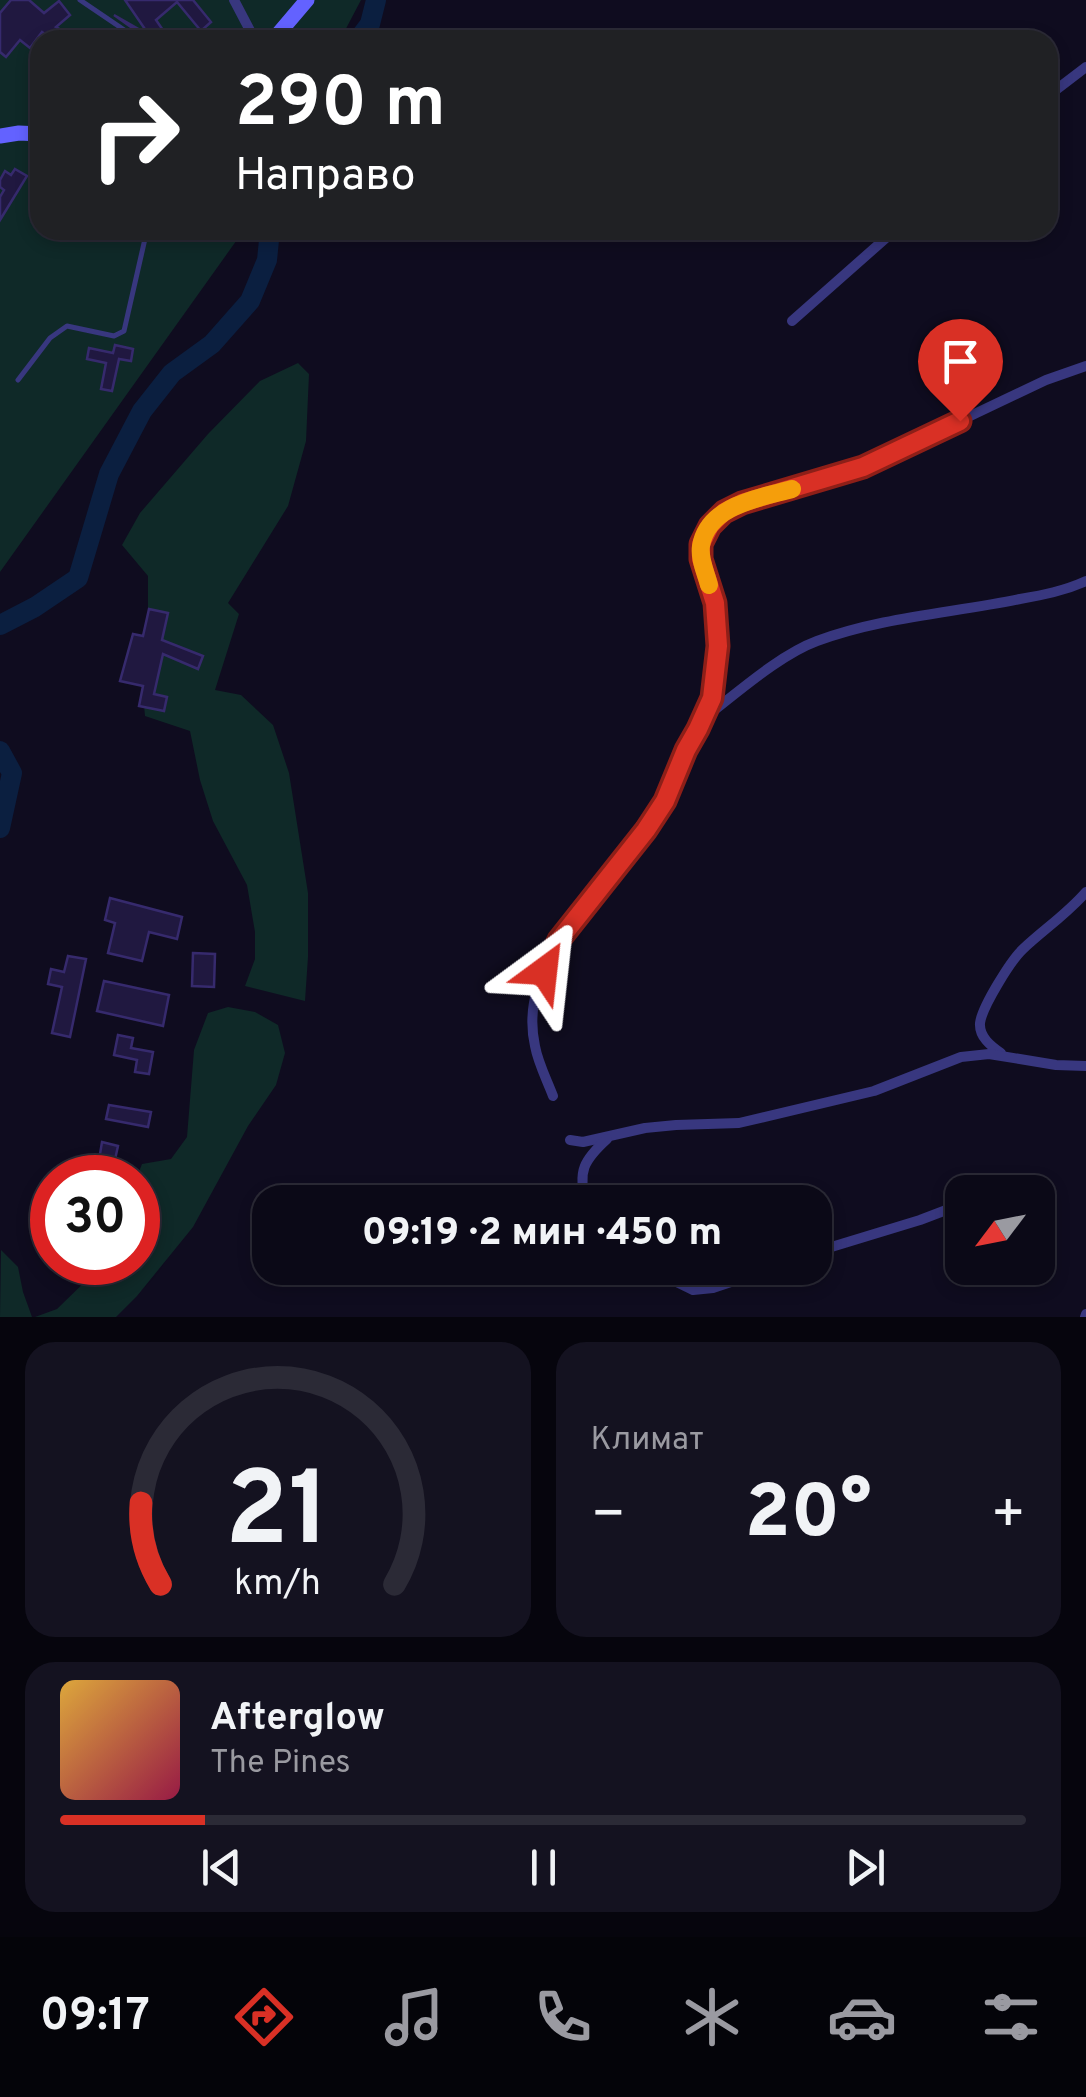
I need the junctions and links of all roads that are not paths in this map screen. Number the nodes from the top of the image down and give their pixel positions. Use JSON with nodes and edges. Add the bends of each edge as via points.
{"nodes":[{"id":1,"x":80,"y":0,"type":"edge"},
{"id":2,"x":234,"y":0,"type":"edge"},
{"id":3,"x":307,"y":0,"type":"edge"},
{"id":4,"x":124,"y":30,"type":"edge"},
{"id":5,"x":250,"y":30,"type":"edge"},
{"id":6,"x":282,"y":30,"type":"edge"},
{"id":7,"x":1086,"y":67,"type":"edge"},
{"id":8,"x":1058,"y":88,"type":"edge"},
{"id":9,"x":30,"y":134,"type":"edge"},
{"id":10,"x":0,"y":136,"type":"edge"},
{"id":11,"x":145,"y":240,"type":"edge"},
{"id":12,"x":884,"y":240,"type":"edge"},
{"id":13,"x":792,"y":321,"type":"dead end"},
{"id":14,"x":1086,"y":366,"type":"edge"},
{"id":15,"x":18,"y":380,"type":"dead end"},
{"id":16,"x":1086,"y":581,"type":"edge"},
{"id":17,"x":702,"y":720,"type":"junction"},
{"id":18,"x":1086,"y":892,"type":"edge"},
{"id":19,"x":1006,"y":1057,"type":"junction"},
{"id":20,"x":1086,"y":1066,"type":"edge"},
{"id":21,"x":553,"y":1096,"type":"dead end"},
{"id":22,"x":608,"y":1138,"type":"junction"},
{"id":23,"x":570,"y":1140,"type":"dead end"},
{"id":24,"x":582,"y":1185,"type":"edge"},
{"id":25,"x":945,"y":1210,"type":"edge"},
{"id":26,"x":832,"y":1247,"type":"edge"},
{"id":27,"x":683,"y":1285,"type":"edge"},
{"id":28,"x":722,"y":1285,"type":"edge"}],
"edges":[{"from":1,"to":4,"type":"lane"},
{"from":2,"to":5,"type":"street"},
{"from":3,"to":6,"type":"street"},
{"from":7,"to":8,"type":"street"},
{"from":9,"to":10,"type":"street"},
{"from":11,"to":15,"type":"lane","via":[[124,331],[114,336],[67,326]]},
{"from":12,"to":13,"type":"street"},
{"from":14,"to":17,"type":"street","via":[[863,467],[724,512],[701,544],[718,646],[712,698]]},
{"from":16,"to":17,"type":"street","via":[[871,624],[814,642]]},
{"from":17,"to":21,"type":"street","via":[[665,801],[559,940],[544,971],[532,1021]]},
{"from":18,"to":19,"type":"street","via":[[1019,952],[986,1007],[980,1025],[986,1042]]},
{"from":19,"to":20,"type":"street"},
{"from":19,"to":22,"type":"street","via":[[962,1057],[874,1090],[739,1122],[645,1128]]},
{"from":22,"to":23,"type":"street"},
{"from":22,"to":24,"type":"street","via":[[584,1166]]},
{"from":25,"to":26,"type":"street"},
{"from":27,"to":28,"type":"street"}]}
